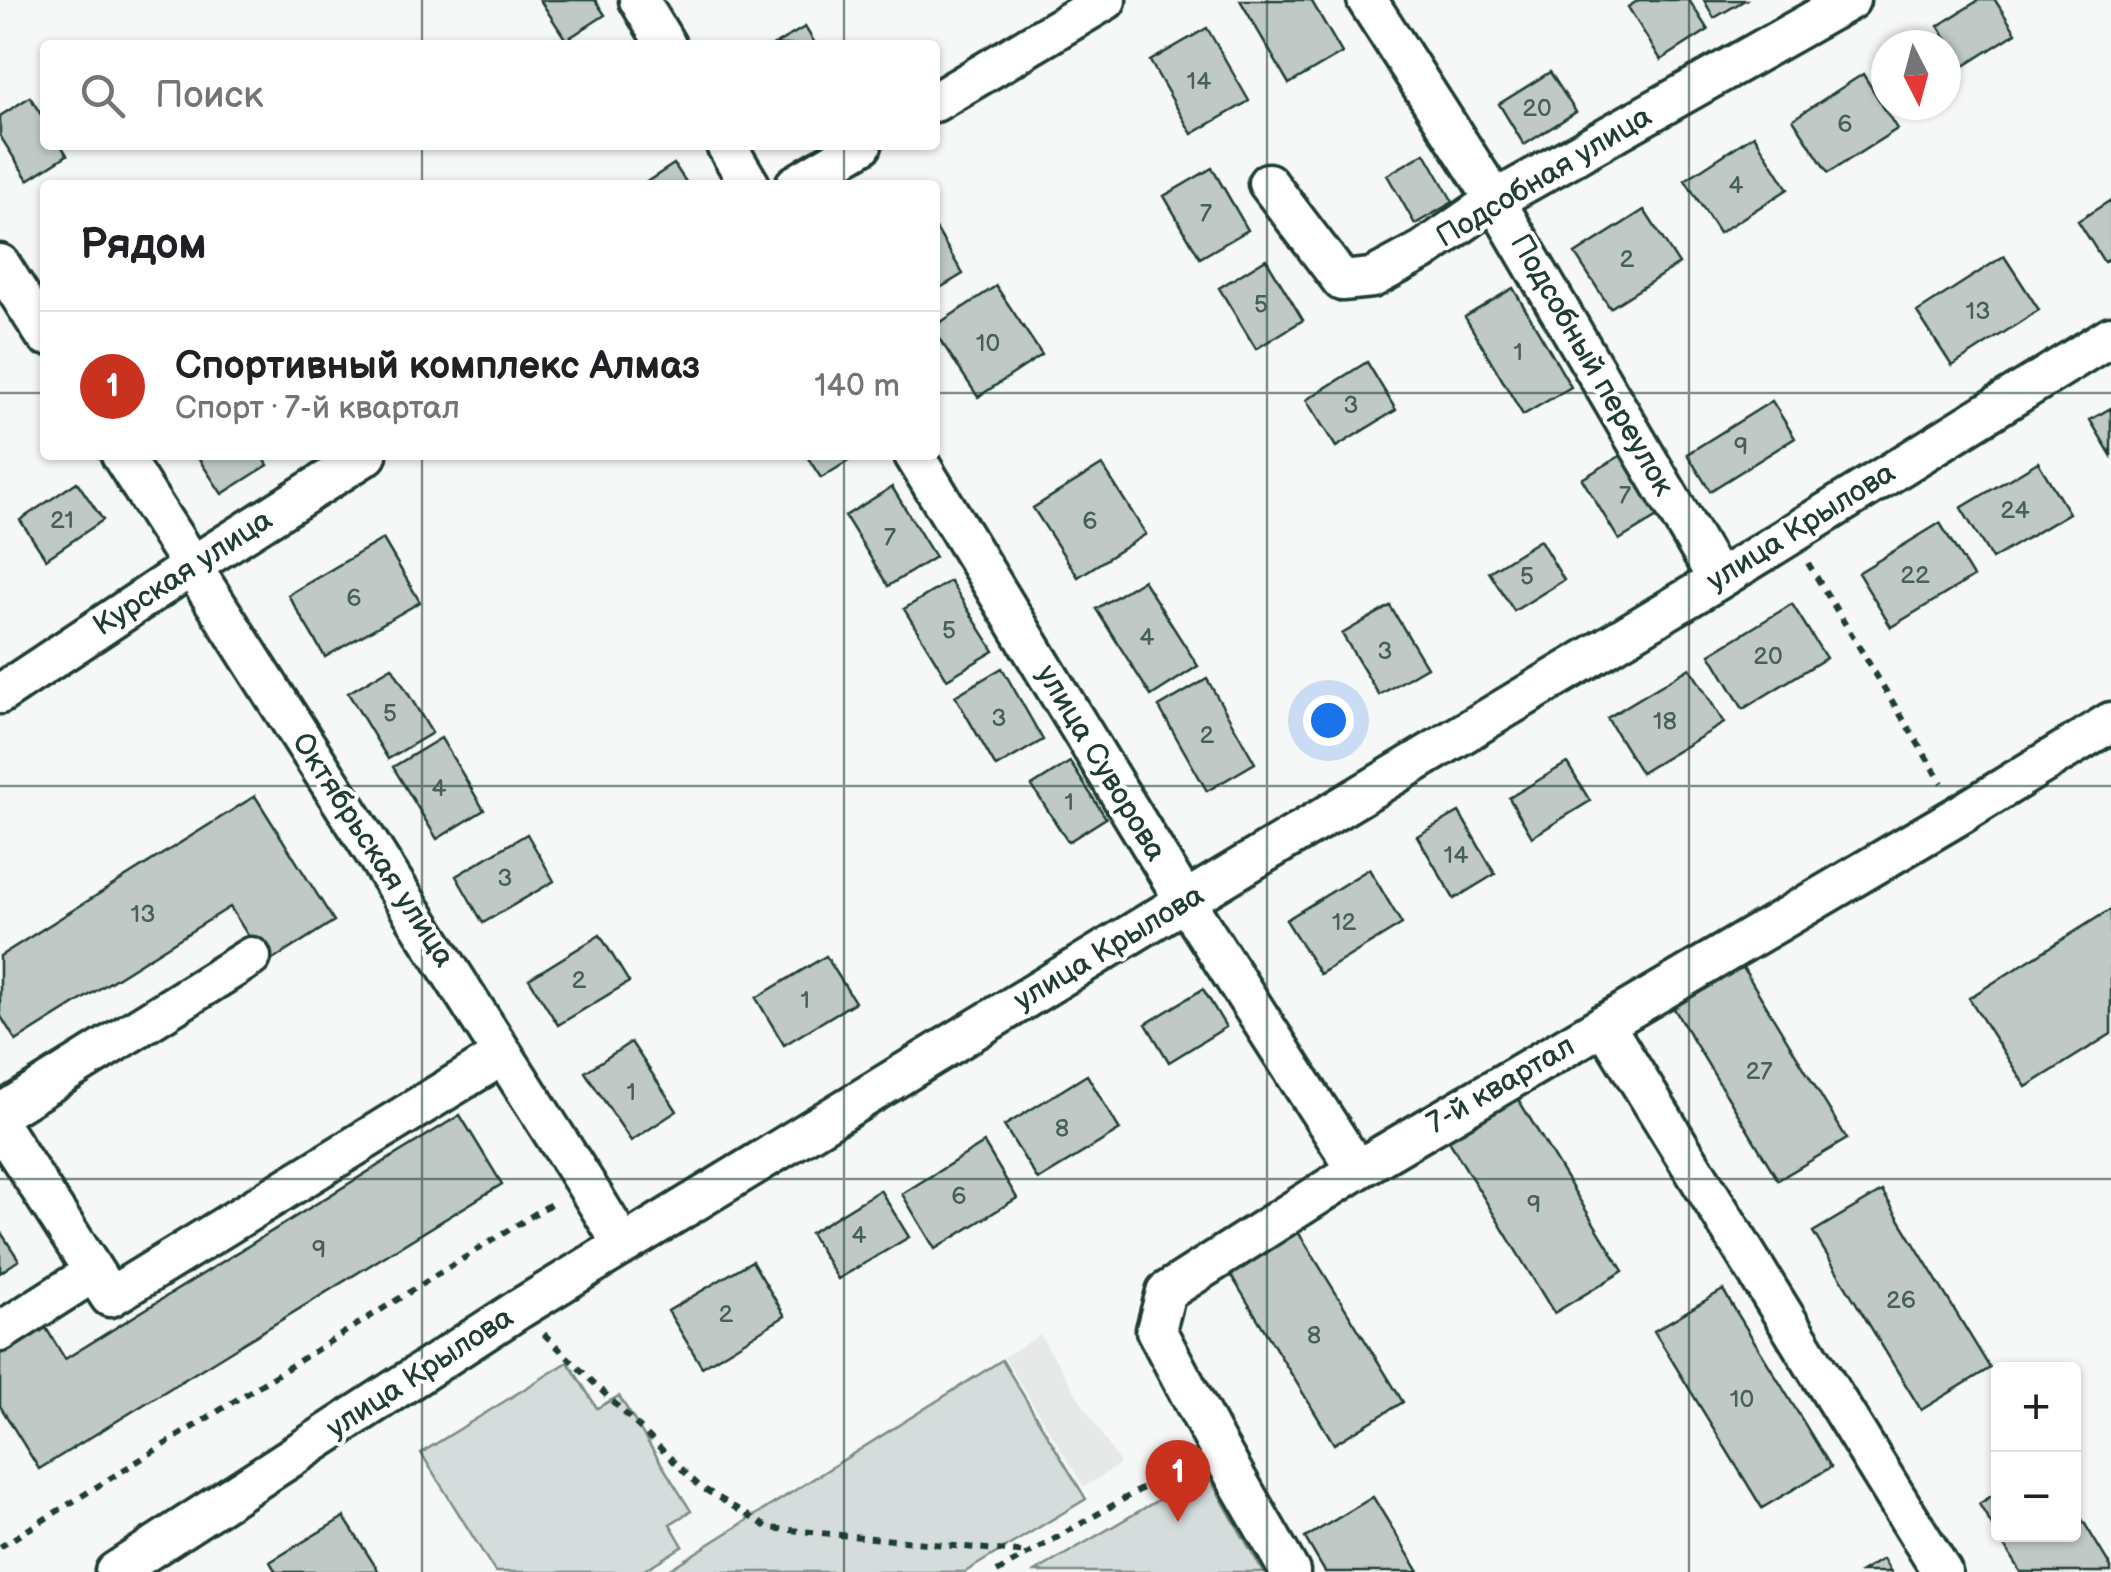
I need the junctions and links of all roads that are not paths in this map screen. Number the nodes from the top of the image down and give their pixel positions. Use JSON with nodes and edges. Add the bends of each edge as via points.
{"nodes":[{"id":1,"x":639,"y":0,"type":"edge"},
{"id":2,"x":1106,"y":0,"type":"edge"},
{"id":3,"x":1367,"y":0,"type":"edge"},
{"id":4,"x":1850,"y":0,"type":"edge"},
{"id":5,"x":663,"y":40,"type":"edge"},
{"id":6,"x":940,"y":99,"type":"edge"},
{"id":7,"x":729,"y":150,"type":"edge"},
{"id":8,"x":854,"y":150,"type":"edge"},
{"id":9,"x":747,"y":180,"type":"edge"},
{"id":10,"x":803,"y":180,"type":"edge"},
{"id":11,"x":1268,"y":183,"type":"dead end"},
{"id":12,"x":1495,"y":200,"type":"junction"},
{"id":13,"x":0,"y":264,"type":"edge"},
{"id":14,"x":40,"y":327,"type":"edge"},
{"id":15,"x":2111,"y":336,"type":"edge"},
{"id":16,"x":124,"y":460,"type":"edge"},
{"id":17,"x":359,"y":460,"type":"edge"},
{"id":18,"x":917,"y":460,"type":"edge"},
{"id":19,"x":192,"y":566,"type":"junction"},
{"id":20,"x":1718,"y":580,"type":"junction"},
{"id":21,"x":0,"y":694,"type":"edge"},
{"id":22,"x":2111,"y":722,"type":"edge"},
{"id":23,"x":1185,"y":901,"type":"junction"},
{"id":24,"x":251,"y":957,"type":"dead end"},
{"id":25,"x":1604,"y":1024,"type":"junction"},
{"id":26,"x":503,"y":1054,"type":"junction"},
{"id":27,"x":0,"y":1114,"type":"edge"},
{"id":28,"x":0,"y":1126,"type":"edge"},
{"id":29,"x":1357,"y":1170,"type":"junction"},
{"id":30,"x":623,"y":1246,"type":"junction"},
{"id":31,"x":94,"y":1272,"type":"junction"},
{"id":32,"x":0,"y":1332,"type":"edge"},
{"id":33,"x":115,"y":1572,"type":"edge"},
{"id":34,"x":1290,"y":1572,"type":"edge"},
{"id":35,"x":1942,"y":1572,"type":"edge"}],
"edges":[{"from":1,"to":5,"type":"street"},
{"from":2,"to":6,"type":"street"},
{"from":3,"to":12,"type":"street","name":"Подсобный переулок"},
{"from":4,"to":12,"type":"street","name":"Подсобная улица"},
{"from":7,"to":9,"type":"street"},
{"from":8,"to":10,"type":"street"},
{"from":11,"to":12,"type":"street","name":"Подсобная улица","via":[[1342,281],[1372,278]]},
{"from":12,"to":20,"type":"street","name":"Подсобный переулок"},
{"from":13,"to":14,"type":"street"},
{"from":15,"to":20,"type":"street","name":"улица Крылова"},
{"from":16,"to":19,"type":"street","name":"Октябрьская улица"},
{"from":17,"to":19,"type":"street","name":"Курская улица"},
{"from":18,"to":23,"type":"street","name":"улица Суворова"},
{"from":19,"to":21,"type":"street","name":"Курская улица"},
{"from":19,"to":26,"type":"street","name":"Октябрьская улица"},
{"from":20,"to":23,"type":"street","name":"улица Крылова"},
{"from":22,"to":25,"type":"street","name":"7-й квартал"},
{"from":23,"to":29,"type":"street","name":"улица Суворова"},
{"from":23,"to":30,"type":"street","name":"улица Крылова"},
{"from":24,"to":27,"type":"street"},
{"from":25,"to":29,"type":"street","name":"7-й квартал"},
{"from":25,"to":35,"type":"street"},
{"from":26,"to":30,"type":"street","name":"Октябрьская улица"},
{"from":26,"to":31,"type":"street","via":[[110,1297]]},
{"from":28,"to":31,"type":"street"},
{"from":29,"to":34,"type":"street","name":"7-й квартал","via":[[1166,1292],[1156,1330]]},
{"from":30,"to":33,"type":"street","name":"улица Крылова"},
{"from":31,"to":32,"type":"street"}]}
